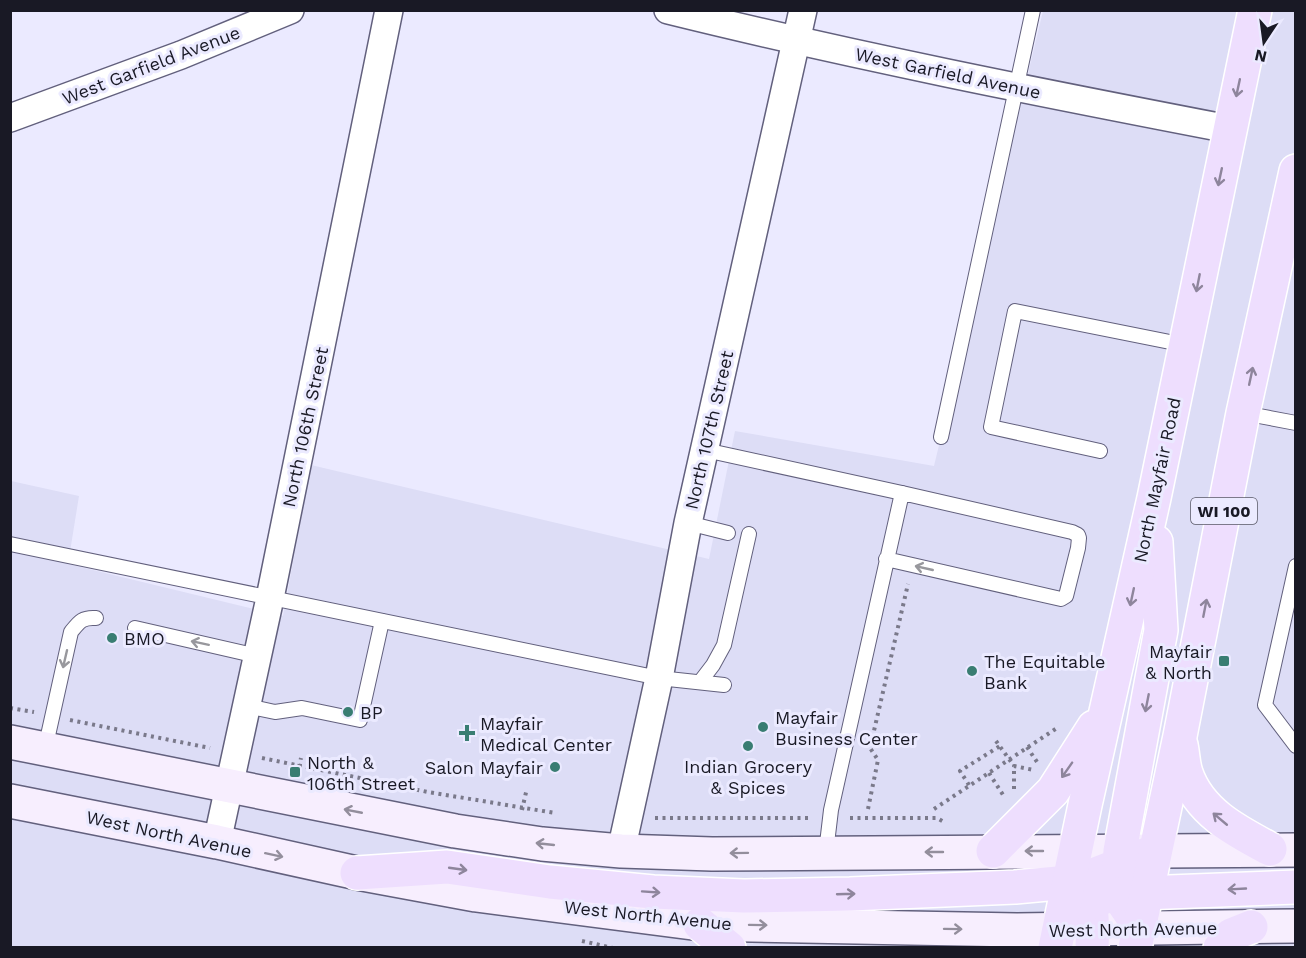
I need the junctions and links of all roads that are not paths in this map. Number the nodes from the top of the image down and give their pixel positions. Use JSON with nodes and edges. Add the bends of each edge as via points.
{"nodes":[{"id":1,"x":290,"y":10,"type":"edge"},
{"id":2,"x":389,"y":10,"type":"edge"},
{"id":3,"x":668,"y":10,"type":"edge"},
{"id":4,"x":803,"y":10,"type":"edge"},
{"id":5,"x":1033,"y":10,"type":"edge"},
{"id":6,"x":1255,"y":10,"type":"edge"},
{"id":7,"x":797,"y":42,"type":"junction"},
{"id":8,"x":1016,"y":88,"type":"junction"},
{"id":9,"x":10,"y":118,"type":"edge"},
{"id":10,"x":1229,"y":129,"type":"junction"},
{"id":11,"x":1296,"y":171,"type":"edge"},
{"id":12,"x":1185,"y":345,"type":"junction"},
{"id":13,"x":1243,"y":413,"type":"junction"},
{"id":14,"x":1296,"y":423,"type":"edge"},
{"id":15,"x":941,"y":437,"type":"dead end"},
{"id":16,"x":705,"y":450,"type":"junction"},
{"id":17,"x":1100,"y":452,"type":"dead end"},
{"id":18,"x":902,"y":493,"type":"junction"},
{"id":19,"x":1154,"y":498,"type":"junction"},
{"id":20,"x":688,"y":524,"type":"junction"},
{"id":21,"x":728,"y":533,"type":"dead end"},
{"id":22,"x":749,"y":534,"type":"dead end"},
{"id":23,"x":10,"y":544,"type":"edge"},
{"id":24,"x":886,"y":559,"type":"junction"},
{"id":25,"x":1296,"y":566,"type":"edge"},
{"id":26,"x":270,"y":598,"type":"junction"},
{"id":27,"x":96,"y":618,"type":"dead end"},
{"id":28,"x":382,"y":621,"type":"junction"},
{"id":29,"x":135,"y":628,"type":"dead end"},
{"id":30,"x":257,"y":656,"type":"junction"},
{"id":31,"x":659,"y":678,"type":"junction"},
{"id":32,"x":700,"y":682,"type":"junction"},
{"id":33,"x":724,"y":685,"type":"dead end"},
{"id":34,"x":1109,"y":703,"type":"junction"},
{"id":35,"x":246,"y":706,"type":"junction"},
{"id":36,"x":1180,"y":736,"type":"junction"},
{"id":37,"x":10,"y":742,"type":"edge"},
{"id":38,"x":1296,"y":746,"type":"edge"},
{"id":39,"x":45,"y":749,"type":"junction"},
{"id":40,"x":10,"y":762,"type":"edge"},
{"id":41,"x":143,"y":769,"type":"junction"},
{"id":42,"x":229,"y":786,"type":"junction"},
{"id":43,"x":10,"y":801,"type":"edge"},
{"id":44,"x":217,"y":842,"type":"junction"},
{"id":45,"x":1283,"y":850,"type":"edge"},
{"id":46,"x":621,"y":851,"type":"junction"},
{"id":47,"x":993,"y":851,"type":"junction"},
{"id":48,"x":1155,"y":851,"type":"junction"},
{"id":49,"x":826,"y":852,"type":"junction"},
{"id":50,"x":357,"y":873,"type":"junction"},
{"id":51,"x":1296,"y":887,"type":"edge"},
{"id":52,"x":1101,"y":889,"type":"edge"},
{"id":53,"x":700,"y":924,"type":"junction"},
{"id":54,"x":1296,"y":926,"type":"edge"},
{"id":55,"x":1251,"y":927,"type":"junction"},
{"id":56,"x":1137,"y":938,"type":"edge"},
{"id":57,"x":1057,"y":939,"type":"edge"},
{"id":58,"x":729,"y":948,"type":"edge"},
{"id":59,"x":1220,"y":948,"type":"edge"}],
"edges":[{"from":1,"to":9,"type":"street","name":"West Garfield Avenue","via":[[182,55]]},
{"from":2,"to":26,"type":"street","name":"North 106th Street"},
{"from":3,"to":7,"type":"street","name":"West Garfield Avenue"},
{"from":4,"to":7,"type":"street","name":"North 107th Street"},
{"from":5,"to":8,"type":"lane"},
{"from":6,"to":10,"type":"main road","name":"North Mayfair Road","number":"WI 100","one_way":true},
{"from":7,"to":8,"type":"street","name":"West Garfield Avenue"},
{"from":7,"to":16,"type":"street","name":"North 107th Street"},
{"from":8,"to":10,"type":"street","name":"West Garfield Avenue"},
{"from":8,"to":15,"type":"lane"},
{"from":10,"to":12,"type":"main road","name":"North Mayfair Road","number":"WI 100","one_way":true},
{"from":13,"to":11,"type":"main road","name":"North Mayfair Road","number":"WI 100","one_way":true},
{"from":12,"to":17,"type":"lane","via":[[1015,311],[991,427]]},
{"from":12,"to":19,"type":"main road","name":"North Mayfair Road","number":"WI 100"},
{"from":13,"to":14,"type":"lane"},
{"from":36,"to":13,"type":"main road","name":"North Mayfair Road","number":"WI 100","one_way":true},
{"from":16,"to":18,"type":"lane"},
{"from":16,"to":20,"type":"street","name":"North 107th Street"},
{"from":18,"to":24,"type":"lane"},
{"from":18,"to":24,"type":"lane","one_way":true,"via":[[1078,535],[1070,582],[1066,596],[1061,599]]},
{"from":19,"to":34,"type":"main road","name":"North Mayfair Road","number":"WI 100","one_way":true},
{"from":19,"to":52,"type":"main road","one_way":true,"via":[[1161,630]]},
{"from":20,"to":21,"type":"lane"},
{"from":20,"to":31,"type":"street","name":"North 107th Street"},
{"from":22,"to":32,"type":"lane","via":[[724,645]]},
{"from":23,"to":26,"type":"lane"},
{"from":24,"to":49,"type":"lane","via":[[831,810]]},
{"from":25,"to":38,"type":"lane","via":[[1265,705]]},
{"from":26,"to":28,"type":"lane"},
{"from":26,"to":30,"type":"street","name":"North 106th Street"},
{"from":27,"to":39,"type":"lane","one_way":true,"via":[[85,617],[71,632]]},
{"from":28,"to":31,"type":"lane"},
{"from":28,"to":35,"type":"lane","via":[[360,720],[302,708],[275,712]]},
{"from":30,"to":29,"type":"lane","one_way":true},
{"from":30,"to":35,"type":"street","name":"North 106th Street"},
{"from":31,"to":32,"type":"lane"},
{"from":31,"to":46,"type":"street","name":"North 107th Street"},
{"from":32,"to":33,"type":"lane"},
{"from":34,"to":47,"type":"main road","one_way":true,"via":[[1053,791]]},
{"from":34,"to":52,"type":"main road","name":"North Mayfair Road","number":"WI 100"},
{"from":35,"to":42,"type":"street","name":"North 106th Street"},
{"from":45,"to":36,"type":"main road","one_way":true,"via":[[1232,828],[1209,810],[1195,793],[1185,771]]},
{"from":36,"to":48,"type":"main road","name":"North Mayfair Road","number":"WI 100"},
{"from":37,"to":39,"type":"main road","name":"West North Avenue"},
{"from":39,"to":41,"type":"main road","name":"West North Avenue"},
{"from":40,"to":41,"type":"main road","via":[[39,767]]},
{"from":41,"to":42,"type":"main road","name":"West North Avenue"},
{"from":42,"to":44,"type":"street","name":"North 106th Street"},
{"from":46,"to":42,"type":"main road","name":"West North Avenue","one_way":true,"via":[[455,831]]},
{"from":43,"to":44,"type":"main road","name":"West North Avenue"},
{"from":44,"to":50,"type":"main road","name":"West North Avenue","one_way":true},
{"from":45,"to":48,"type":"main road"},
{"from":49,"to":46,"type":"main road","name":"West North Avenue","one_way":true},
{"from":47,"to":49,"type":"main road","name":"West North Avenue","one_way":true},
{"from":52,"to":47,"type":"main road","name":"West North Avenue","one_way":true},
{"from":48,"to":52,"type":"main road","name":"North Mayfair Road","number":"WI 100"},
{"from":50,"to":52,"type":"main road","one_way":true,"via":[[447,867],[653,892],[744,896],[1015,887]]},
{"from":50,"to":53,"type":"main road","name":"West North Avenue","via":[[476,895]]},
{"from":51,"to":52,"type":"main road","one_way":true},
{"from":52,"to":56,"type":"main road","name":"West North Avenue"},
{"from":52,"to":56,"type":"main road","name":"North Mayfair Road","number":"WI 100"},
{"from":52,"to":57,"type":"main road","name":"North Mayfair Road","number":"WI 100"},
{"from":52,"to":57,"type":"main road","name":"West North Avenue"},
{"from":53,"to":57,"type":"main road","name":"West North Avenue","one_way":true},
{"from":53,"to":58,"type":"main road"},
{"from":54,"to":55,"type":"main road","name":"West North Avenue"},
{"from":55,"to":56,"type":"main road","name":"West North Avenue"},
{"from":55,"to":59,"type":"main road","via":[[1231,935]]}]}
